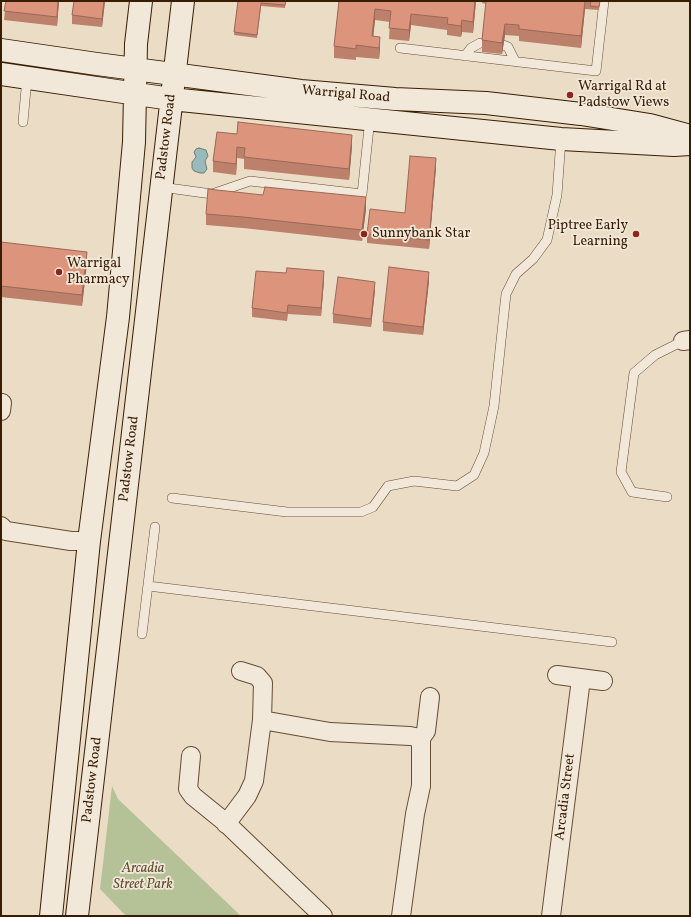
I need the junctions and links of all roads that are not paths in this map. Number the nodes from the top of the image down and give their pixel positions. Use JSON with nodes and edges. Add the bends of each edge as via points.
{"nodes":[{"id":1,"x":141,"y":1,"type":"edge"},
{"id":2,"x":182,"y":1,"type":"edge"},
{"id":3,"x":604,"y":1,"type":"edge"},
{"id":4,"x":483,"y":43,"type":"edge"},
{"id":5,"x":504,"y":45,"type":"edge"},
{"id":6,"x":400,"y":48,"type":"dead end"},
{"id":7,"x":1,"y":50,"type":"edge"},
{"id":8,"x":465,"y":56,"type":"junction"},
{"id":9,"x":515,"y":61,"type":"junction"},
{"id":10,"x":135,"y":69,"type":"junction"},
{"id":11,"x":1,"y":74,"type":"edge"},
{"id":12,"x":175,"y":74,"type":"junction"},
{"id":13,"x":27,"y":78,"type":"junction"},
{"id":14,"x":134,"y":95,"type":"junction"},
{"id":15,"x":172,"y":99,"type":"junction"},
{"id":16,"x":370,"y":118,"type":"junction"},
{"id":17,"x":23,"y":122,"type":"dead end"},
{"id":18,"x":622,"y":132,"type":"junction"},
{"id":19,"x":690,"y":136,"type":"edge"},
{"id":20,"x":561,"y":139,"type":"junction"},
{"id":21,"x":690,"y":144,"type":"edge"},
{"id":22,"x":161,"y":187,"type":"junction"},
{"id":23,"x":686,"y":341,"type":"edge"},
{"id":24,"x":667,"y":497,"type":"dead end"},
{"id":25,"x":172,"y":498,"type":"dead end"},
{"id":26,"x":1,"y":526,"type":"edge"},
{"id":27,"x":155,"y":527,"type":"dead end"},
{"id":28,"x":89,"y":541,"type":"junction"},
{"id":29,"x":148,"y":586,"type":"junction"},
{"id":30,"x":142,"y":634,"type":"dead end"},
{"id":31,"x":612,"y":642,"type":"dead end"},
{"id":32,"x":241,"y":671,"type":"dead end"},
{"id":33,"x":557,"y":675,"type":"dead end"},
{"id":34,"x":580,"y":678,"type":"junction"},
{"id":35,"x":603,"y":681,"type":"dead end"},
{"id":36,"x":430,"y":697,"type":"dead end"},
{"id":37,"x":262,"y":720,"type":"junction"},
{"id":38,"x":422,"y":738,"type":"junction"},
{"id":39,"x":191,"y":756,"type":"dead end"},
{"id":40,"x":226,"y":824,"type":"junction"},
{"id":41,"x":51,"y":916,"type":"edge"},
{"id":42,"x":77,"y":916,"type":"edge"},
{"id":43,"x":323,"y":916,"type":"edge"},
{"id":44,"x":401,"y":916,"type":"edge"},
{"id":45,"x":551,"y":916,"type":"edge"}],
"edges":[{"from":1,"to":10,"type":"main road","name":"Padstow Road"},
{"from":2,"to":12,"type":"main road","name":"Padstow Road"},
{"from":3,"to":9,"type":"lane","via":[[596,71]]},
{"from":4,"to":8,"type":"lane","via":[[471,48]]},
{"from":5,"to":9,"type":"lane","via":[[508,47]]},
{"from":6,"to":8,"type":"lane"},
{"from":7,"to":10,"type":"main road","name":"Warrigal Road"},
{"from":8,"to":9,"type":"lane"},
{"from":10,"to":12,"type":"main road","name":"Warrigal Road"},
{"from":10,"to":14,"type":"main road","name":"Padstow Road"},
{"from":11,"to":13,"type":"main road","name":"Warrigal Road"},
{"from":12,"to":15,"type":"main road","name":"Padstow Road"},
{"from":12,"to":18,"type":"main road","name":"Warrigal Road","via":[[301,91],[486,103],[581,114]]},
{"from":13,"to":14,"type":"main road","name":"Warrigal Road"},
{"from":13,"to":17,"type":"lane"},
{"from":14,"to":15,"type":"main road","name":"Warrigal Road"},
{"from":14,"to":28,"type":"main road","name":"Padstow Road","via":[[134,142],[118,317]]},
{"from":15,"to":16,"type":"main road","name":"Warrigal Road"},
{"from":15,"to":22,"type":"main road","name":"Padstow Road"},
{"from":16,"to":20,"type":"main road","name":"Warrigal Road"},
{"from":16,"to":22,"type":"lane","via":[[362,194],[250,181],[212,194]]},
{"from":18,"to":19,"type":"main road","name":"Warrigal Road","via":[[650,125]]},
{"from":18,"to":20,"type":"main road","name":"Warrigal Road"},
{"from":18,"to":21,"type":"main road","name":"Warrigal Road","via":[[674,145]]},
{"from":20,"to":25,"type":"lane","via":[[557,196],[547,240],[533,259],[516,274],[506,294],[494,406],[484,453],[474,475],[457,486],[414,482],[388,486],[373,507],[361,512],[287,512]]},
{"from":22,"to":42,"type":"main road","name":"Padstow Road"},
{"from":23,"to":24,"type":"lane","via":[[654,355],[634,373],[621,472],[632,492]]},
{"from":26,"to":28,"type":"street","via":[[6,531]]},
{"from":27,"to":29,"type":"lane"},
{"from":28,"to":41,"type":"main road","name":"Padstow Road"},
{"from":29,"to":30,"type":"lane"},
{"from":29,"to":31,"type":"lane"},
{"from":32,"to":37,"type":"street","via":[[257,676],[263,684]]},
{"from":33,"to":34,"type":"street"},
{"from":34,"to":35,"type":"street"},
{"from":34,"to":45,"type":"street","name":"Arcadia Street"},
{"from":36,"to":38,"type":"street","via":[[426,731]]},
{"from":37,"to":38,"type":"street","via":[[330,732]]},
{"from":37,"to":40,"type":"street","via":[[254,780],[247,796]]},
{"from":38,"to":44,"type":"street","via":[[421,786]]},
{"from":39,"to":40,"type":"street","via":[[188,789]]},
{"from":40,"to":43,"type":"street"}]}
